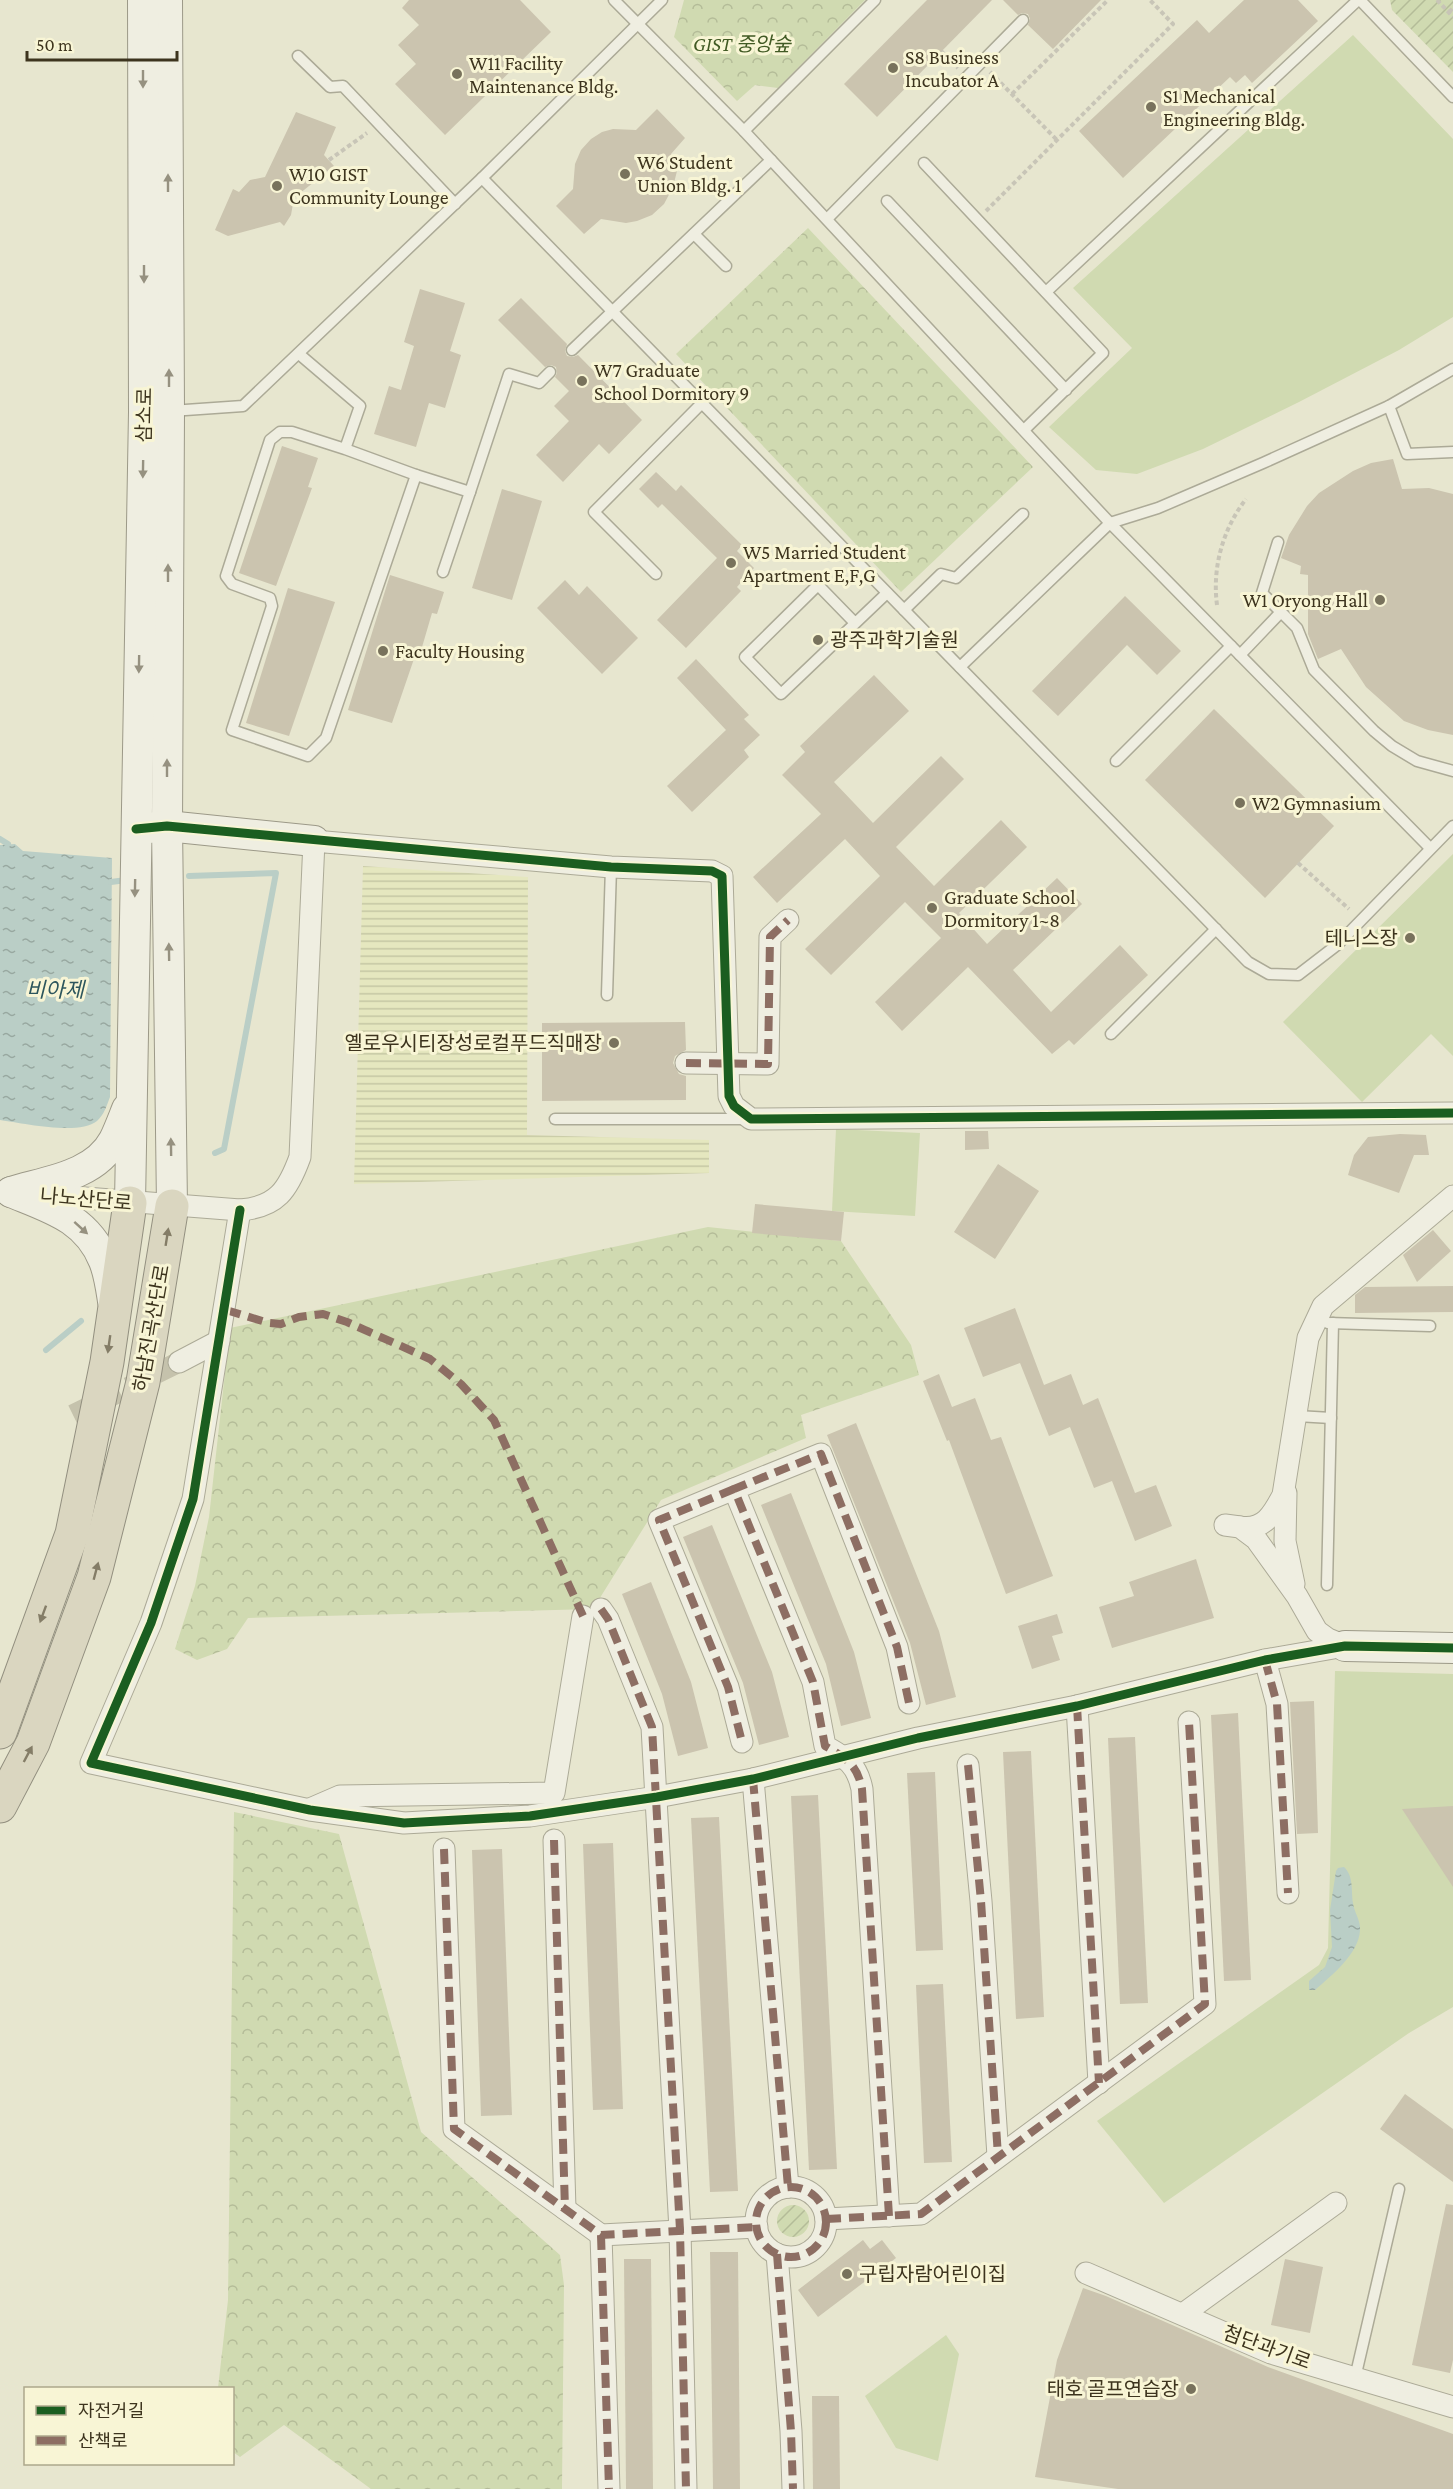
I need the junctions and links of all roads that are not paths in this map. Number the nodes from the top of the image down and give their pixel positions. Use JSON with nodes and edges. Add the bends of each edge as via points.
{"nodes":[{"id":1,"x":143,"y":0,"type":"edge"},
{"id":2,"x":167,"y":0,"type":"edge"},
{"id":3,"x":614,"y":0,"type":"edge"},
{"id":4,"x":662,"y":0,"type":"edge"},
{"id":5,"x":875,"y":0,"type":"edge"},
{"id":6,"x":1359,"y":0,"type":"edge"},
{"id":7,"x":1023,"y":20,"type":"dead end"},
{"id":8,"x":637,"y":24,"type":"junction"},
{"id":9,"x":298,"y":56,"type":"dead end"},
{"id":10,"x":1453,"y":97,"type":"edge"},
{"id":11,"x":744,"y":131,"type":"junction"},
{"id":12,"x":771,"y":160,"type":"junction"},
{"id":13,"x":924,"y":163,"type":"dead end"},
{"id":14,"x":482,"y":178,"type":"junction"},
{"id":15,"x":887,"y":201,"type":"dead end"},
{"id":16,"x":455,"y":204,"type":"junction"},
{"id":17,"x":827,"y":219,"type":"junction"},
{"id":18,"x":694,"y":234,"type":"junction"},
{"id":19,"x":726,"y":266,"type":"dead end"},
{"id":20,"x":1046,"y":292,"type":"junction"},
{"id":21,"x":612,"y":310,"type":"junction"},
{"id":22,"x":572,"y":350,"type":"dead end"},
{"id":23,"x":300,"y":354,"type":"junction"},
{"id":24,"x":1453,"y":369,"type":"edge"},
{"id":25,"x":550,"y":372,"type":"dead end"},
{"id":26,"x":1066,"y":390,"type":"junction"},
{"id":27,"x":703,"y":402,"type":"junction"},
{"id":28,"x":1389,"y":406,"type":"junction"},
{"id":29,"x":157,"y":412,"type":"junction"},
{"id":30,"x":1024,"y":430,"type":"junction"},
{"id":31,"x":345,"y":449,"type":"junction"},
{"id":32,"x":1453,"y":452,"type":"edge"},
{"id":33,"x":416,"y":475,"type":"junction"},
{"id":34,"x":470,"y":492,"type":"junction"},
{"id":35,"x":1023,"y":514,"type":"dead end"},
{"id":36,"x":1110,"y":523,"type":"junction"},
{"id":37,"x":1278,"y":542,"type":"dead end"},
{"id":38,"x":443,"y":572,"type":"dead end"},
{"id":39,"x":656,"y":574,"type":"dead end"},
{"id":40,"x":887,"y":592,"type":"junction"},
{"id":41,"x":904,"y":610,"type":"junction"},
{"id":42,"x":1281,"y":612,"type":"junction"},
{"id":43,"x":855,"y":623,"type":"junction"},
{"id":44,"x":1231,"y":646,"type":"junction"},
{"id":45,"x":1240,"y":655,"type":"junction"},
{"id":46,"x":960,"y":667,"type":"junction"},
{"id":47,"x":1116,"y":760,"type":"dead end"},
{"id":48,"x":1453,"y":771,"type":"edge"},
{"id":49,"x":167,"y":826,"type":"junction"},
{"id":50,"x":1453,"y":826,"type":"edge"},
{"id":51,"x":136,"y":829,"type":"junction"},
{"id":52,"x":314,"y":841,"type":"junction"},
{"id":53,"x":1431,"y":848,"type":"junction"},
{"id":54,"x":611,"y":867,"type":"junction"},
{"id":55,"x":788,"y":920,"type":"dead end"},
{"id":56,"x":1216,"y":928,"type":"junction"},
{"id":57,"x":607,"y":995,"type":"dead end"},
{"id":58,"x":1111,"y":1034,"type":"dead end"},
{"id":59,"x":686,"y":1063,"type":"dead end"},
{"id":60,"x":728,"y":1063,"type":"junction"},
{"id":61,"x":132,"y":1096,"type":"junction"},
{"id":62,"x":1453,"y":1113,"type":"edge"},
{"id":63,"x":555,"y":1119,"type":"dead end"},
{"id":64,"x":751,"y":1119,"type":"junction"},
{"id":65,"x":5,"y":1191,"type":"edge"},
{"id":66,"x":1453,"y":1197,"type":"edge"},
{"id":67,"x":130,"y":1203,"type":"junction"},
{"id":68,"x":172,"y":1206,"type":"junction"},
{"id":69,"x":240,"y":1209,"type":"junction"},
{"id":70,"x":115,"y":1307,"type":"junction"},
{"id":71,"x":1324,"y":1323,"type":"junction"},
{"id":72,"x":1430,"y":1326,"type":"dead end"},
{"id":73,"x":219,"y":1341,"type":"junction"},
{"id":74,"x":179,"y":1362,"type":"tunnel mouth"},
{"id":75,"x":1297,"y":1416,"type":"junction"},
{"id":76,"x":1331,"y":1418,"type":"junction"},
{"id":77,"x":1286,"y":1487,"type":"junction"},
{"id":78,"x":734,"y":1489,"type":"junction"},
{"id":79,"x":1327,"y":1586,"type":"dead end"},
{"id":80,"x":1297,"y":1596,"type":"junction"},
{"id":81,"x":1345,"y":1646,"type":"junction"},
{"id":82,"x":1453,"y":1648,"type":"edge"},
{"id":83,"x":1265,"y":1659,"type":"junction"},
{"id":84,"x":909,"y":1703,"type":"dead end"},
{"id":85,"x":1077,"y":1706,"type":"junction"},
{"id":86,"x":1189,"y":1722,"type":"dead end"},
{"id":87,"x":0,"y":1732,"type":"edge"},
{"id":88,"x":742,"y":1742,"type":"dead end"},
{"id":89,"x":844,"y":1757,"type":"junction"},
{"id":90,"x":968,"y":1765,"type":"dead end"},
{"id":91,"x":753,"y":1779,"type":"junction"},
{"id":92,"x":657,"y":1797,"type":"junction"},
{"id":93,"x":0,"y":1806,"type":"edge"},
{"id":94,"x":310,"y":1810,"type":"junction"},
{"id":95,"x":554,"y":1840,"type":"dead end"},
{"id":96,"x":444,"y":1849,"type":"dead end"},
{"id":97,"x":1288,"y":1893,"type":"dead end"},
{"id":98,"x":1099,"y":2083,"type":"junction"},
{"id":99,"x":998,"y":2156,"type":"junction"},
{"id":100,"x":788,"y":2187,"type":"junction"},
{"id":101,"x":1400,"y":2188,"type":"dead end"},
{"id":102,"x":1336,"y":2203,"type":"dead end"},
{"id":103,"x":565,"y":2209,"type":"junction"},
{"id":104,"x":888,"y":2216,"type":"junction"},
{"id":105,"x":826,"y":2219,"type":"junction"},
{"id":106,"x":757,"y":2227,"type":"junction"},
{"id":107,"x":680,"y":2230,"type":"junction"},
{"id":108,"x":601,"y":2235,"type":"junction"},
{"id":109,"x":777,"y":2254,"type":"junction"},
{"id":110,"x":1086,"y":2273,"type":"dead end"},
{"id":111,"x":1183,"y":2314,"type":"junction"},
{"id":112,"x":1355,"y":2378,"type":"junction"},
{"id":113,"x":1453,"y":2407,"type":"edge"},
{"id":114,"x":609,"y":2489,"type":"edge"},
{"id":115,"x":686,"y":2489,"type":"edge"},
{"id":116,"x":793,"y":2489,"type":"edge"}],
"edges":[{"from":1,"to":29,"type":"street","name":"삼소로","one_way":true},
{"from":29,"to":2,"type":"street","name":"삼소로","one_way":true},
{"from":3,"to":8,"type":"lane"},
{"from":4,"to":8,"type":"lane"},
{"from":5,"to":11,"type":"lane"},
{"from":6,"to":10,"type":"lane"},
{"from":6,"to":20,"type":"lane"},
{"from":7,"to":17,"type":"lane"},
{"from":8,"to":11,"type":"lane"},
{"from":8,"to":14,"type":"lane"},
{"from":9,"to":16,"type":"lane","via":[[330,87],[343,86]]},
{"from":11,"to":12,"type":"lane"},
{"from":12,"to":17,"type":"lane"},
{"from":12,"to":18,"type":"lane"},
{"from":13,"to":20,"type":"lane"},
{"from":14,"to":16,"type":"lane"},
{"from":14,"to":21,"type":"lane"},
{"from":15,"to":26,"type":"lane"},
{"from":16,"to":23,"type":"lane"},
{"from":17,"to":30,"type":"lane"},
{"from":18,"to":19,"type":"lane"},
{"from":18,"to":21,"type":"lane"},
{"from":20,"to":26,"type":"lane","via":[[1103,353]]},
{"from":21,"to":22,"type":"lane"},
{"from":21,"to":27,"type":"lane"},
{"from":23,"to":29,"type":"lane","via":[[243,406]]},
{"from":23,"to":31,"type":"lane","via":[[360,405]]},
{"from":24,"to":28,"type":"lane"},
{"from":25,"to":34,"type":"lane","via":[[538,383],[508,374]]},
{"from":26,"to":30,"type":"lane"},
{"from":27,"to":39,"type":"lane","via":[[594,512]]},
{"from":27,"to":40,"type":"lane"},
{"from":28,"to":32,"type":"lane","via":[[1407,454]]},
{"from":28,"to":36,"type":"lane","via":[[1158,508]]},
{"from":49,"to":29,"type":"street","name":"삼소로","one_way":true},
{"from":29,"to":51,"type":"street","name":"삼소로","one_way":true},
{"from":30,"to":36,"type":"lane"},
{"from":31,"to":33,"type":"lane"},
{"from":31,"to":33,"type":"lane","via":[[292,432],[280,432],[270,440],[226,576],[232,584],[270,598],[272,606],[232,730],[308,756],[326,738]]},
{"from":33,"to":34,"type":"lane"},
{"from":34,"to":38,"type":"lane"},
{"from":35,"to":41,"type":"lane","via":[[956,579],[941,573]]},
{"from":36,"to":44,"type":"lane"},
{"from":36,"to":46,"type":"lane"},
{"from":37,"to":42,"type":"lane","via":[[1262,593]]},
{"from":40,"to":41,"type":"lane"},
{"from":40,"to":43,"type":"lane"},
{"from":41,"to":46,"type":"lane"},
{"from":42,"to":45,"type":"lane"},
{"from":42,"to":48,"type":"lane","via":[[1297,628],[1314,670],[1374,731],[1417,761]]},
{"from":43,"to":43,"type":"lane","via":[[781,694],[745,657],[818,585]]},
{"from":44,"to":45,"type":"lane"},
{"from":44,"to":47,"type":"lane"},
{"from":45,"to":53,"type":"lane"},
{"from":46,"to":56,"type":"lane"},
{"from":49,"to":51,"type":"street"},
{"from":49,"to":52,"type":"street"},
{"from":68,"to":49,"type":"street","name":"하남진곡산단로","one_way":true},
{"from":50,"to":53,"type":"lane"},
{"from":51,"to":61,"type":"street","name":"하남진곡산단로","one_way":true},
{"from":52,"to":54,"type":"street"},
{"from":52,"to":69,"type":"street","name":"나노산단로","via":[[300,1157],[291,1182],[275,1199],[259,1208]]},
{"from":53,"to":56,"type":"lane","via":[[1336,945],[1298,975],[1269,974],[1248,962]]},
{"from":54,"to":57,"type":"lane"},
{"from":54,"to":60,"type":"street","via":[[712,871],[722,876]]},
{"from":55,"to":60,"type":"street","via":[[770,937],[768,1064]]},
{"from":56,"to":58,"type":"lane"},
{"from":59,"to":60,"type":"street"},
{"from":60,"to":64,"type":"street","via":[[729,1096],[734,1106]]},
{"from":61,"to":65,"type":"street","via":[[114,1140],[101,1157],[80,1172]]},
{"from":61,"to":67,"type":"street","name":"하남진곡산단로"},
{"from":62,"to":64,"type":"street"},
{"from":63,"to":64,"type":"lane"},
{"from":65,"to":67,"type":"street","name":"나노산단로"},
{"from":65,"to":70,"type":"street","one_way":true,"via":[[81,1225],[105,1263]]},
{"from":66,"to":71,"type":"street","via":[[1323,1306]]},
{"from":67,"to":68,"type":"street","name":"나노산단로"},
{"from":67,"to":70,"type":"highway","name":"하남진곡산단로"},
{"from":68,"to":69,"type":"street","name":"나노산단로"},
{"from":93,"to":68,"type":"highway","name":"하남진곡산단로","one_way":true,"via":[[33,1743],[94,1577],[143,1382]]},
{"from":69,"to":73,"type":"street"},
{"from":70,"to":87,"type":"highway","name":"하남진곡산단로","one_way":true,"via":[[72,1534]]},
{"from":71,"to":72,"type":"lane"},
{"from":71,"to":75,"type":"street","via":[[1308,1338]]},
{"from":71,"to":76,"type":"lane"},
{"from":73,"to":74,"type":"street"},
{"from":73,"to":94,"type":"street","via":[[193,1499],[151,1623],[91,1763]]},
{"from":75,"to":76,"type":"lane"},
{"from":75,"to":77,"type":"street"},
{"from":76,"to":79,"type":"lane"},
{"from":77,"to":80,"type":"street","via":[[1288,1564]]},
{"from":77,"to":80,"type":"street","via":[[1267,1520],[1251,1529],[1233,1526],[1256,1539]]},
{"from":78,"to":84,"type":"street","via":[[821,1454],[897,1647]]},
{"from":78,"to":88,"type":"street","via":[[659,1520],[728,1688]]},
{"from":78,"to":89,"type":"street","via":[[813,1682],[825,1746]]},
{"from":80,"to":81,"type":"street","via":[[1317,1631]]},
{"from":81,"to":82,"type":"street"},
{"from":81,"to":83,"type":"street"},
{"from":83,"to":85,"type":"street"},
{"from":83,"to":97,"type":"street","via":[[1277,1704]]},
{"from":85,"to":89,"type":"street"},
{"from":85,"to":98,"type":"street"},
{"from":86,"to":98,"type":"street","via":[[1205,2004]]},
{"from":89,"to":91,"type":"street"},
{"from":89,"to":104,"type":"street","via":[[859,1772],[862,1789]]},
{"from":90,"to":99,"type":"street"},
{"from":91,"to":92,"type":"street"},
{"from":91,"to":100,"type":"street"},
{"from":92,"to":94,"type":"street","via":[[530,1816],[419,1824]]},
{"from":92,"to":94,"type":"street","via":[[652,1726],[608,1619],[592,1612],[554,1793],[340,1796]]},
{"from":92,"to":107,"type":"street"},
{"from":95,"to":103,"type":"street"},
{"from":96,"to":103,"type":"street","via":[[454,2129]]},
{"from":98,"to":99,"type":"street"},
{"from":99,"to":104,"type":"street","via":[[921,2214]]},
{"from":100,"to":105,"type":"street","via":[[799,2188],[818,2199]]},
{"from":100,"to":106,"type":"street","via":[[768,2196],[761,2205]]},
{"from":101,"to":112,"type":"lane"},
{"from":102,"to":111,"type":"street"},
{"from":103,"to":108,"type":"street"},
{"from":104,"to":105,"type":"street"},
{"from":105,"to":109,"type":"street","via":[[825,2231],[812,2250],[801,2256]]},
{"from":106,"to":107,"type":"street"},
{"from":106,"to":109,"type":"street","via":[[761,2238]]},
{"from":107,"to":108,"type":"street"},
{"from":107,"to":115,"type":"street"},
{"from":108,"to":114,"type":"street"},
{"from":109,"to":116,"type":"street"},
{"from":110,"to":111,"type":"street","name":"첨단과기로"},
{"from":111,"to":112,"type":"street","name":"첨단과기로","via":[[1271,2352]]},
{"from":112,"to":113,"type":"street","name":"첨단과기로"}]}
